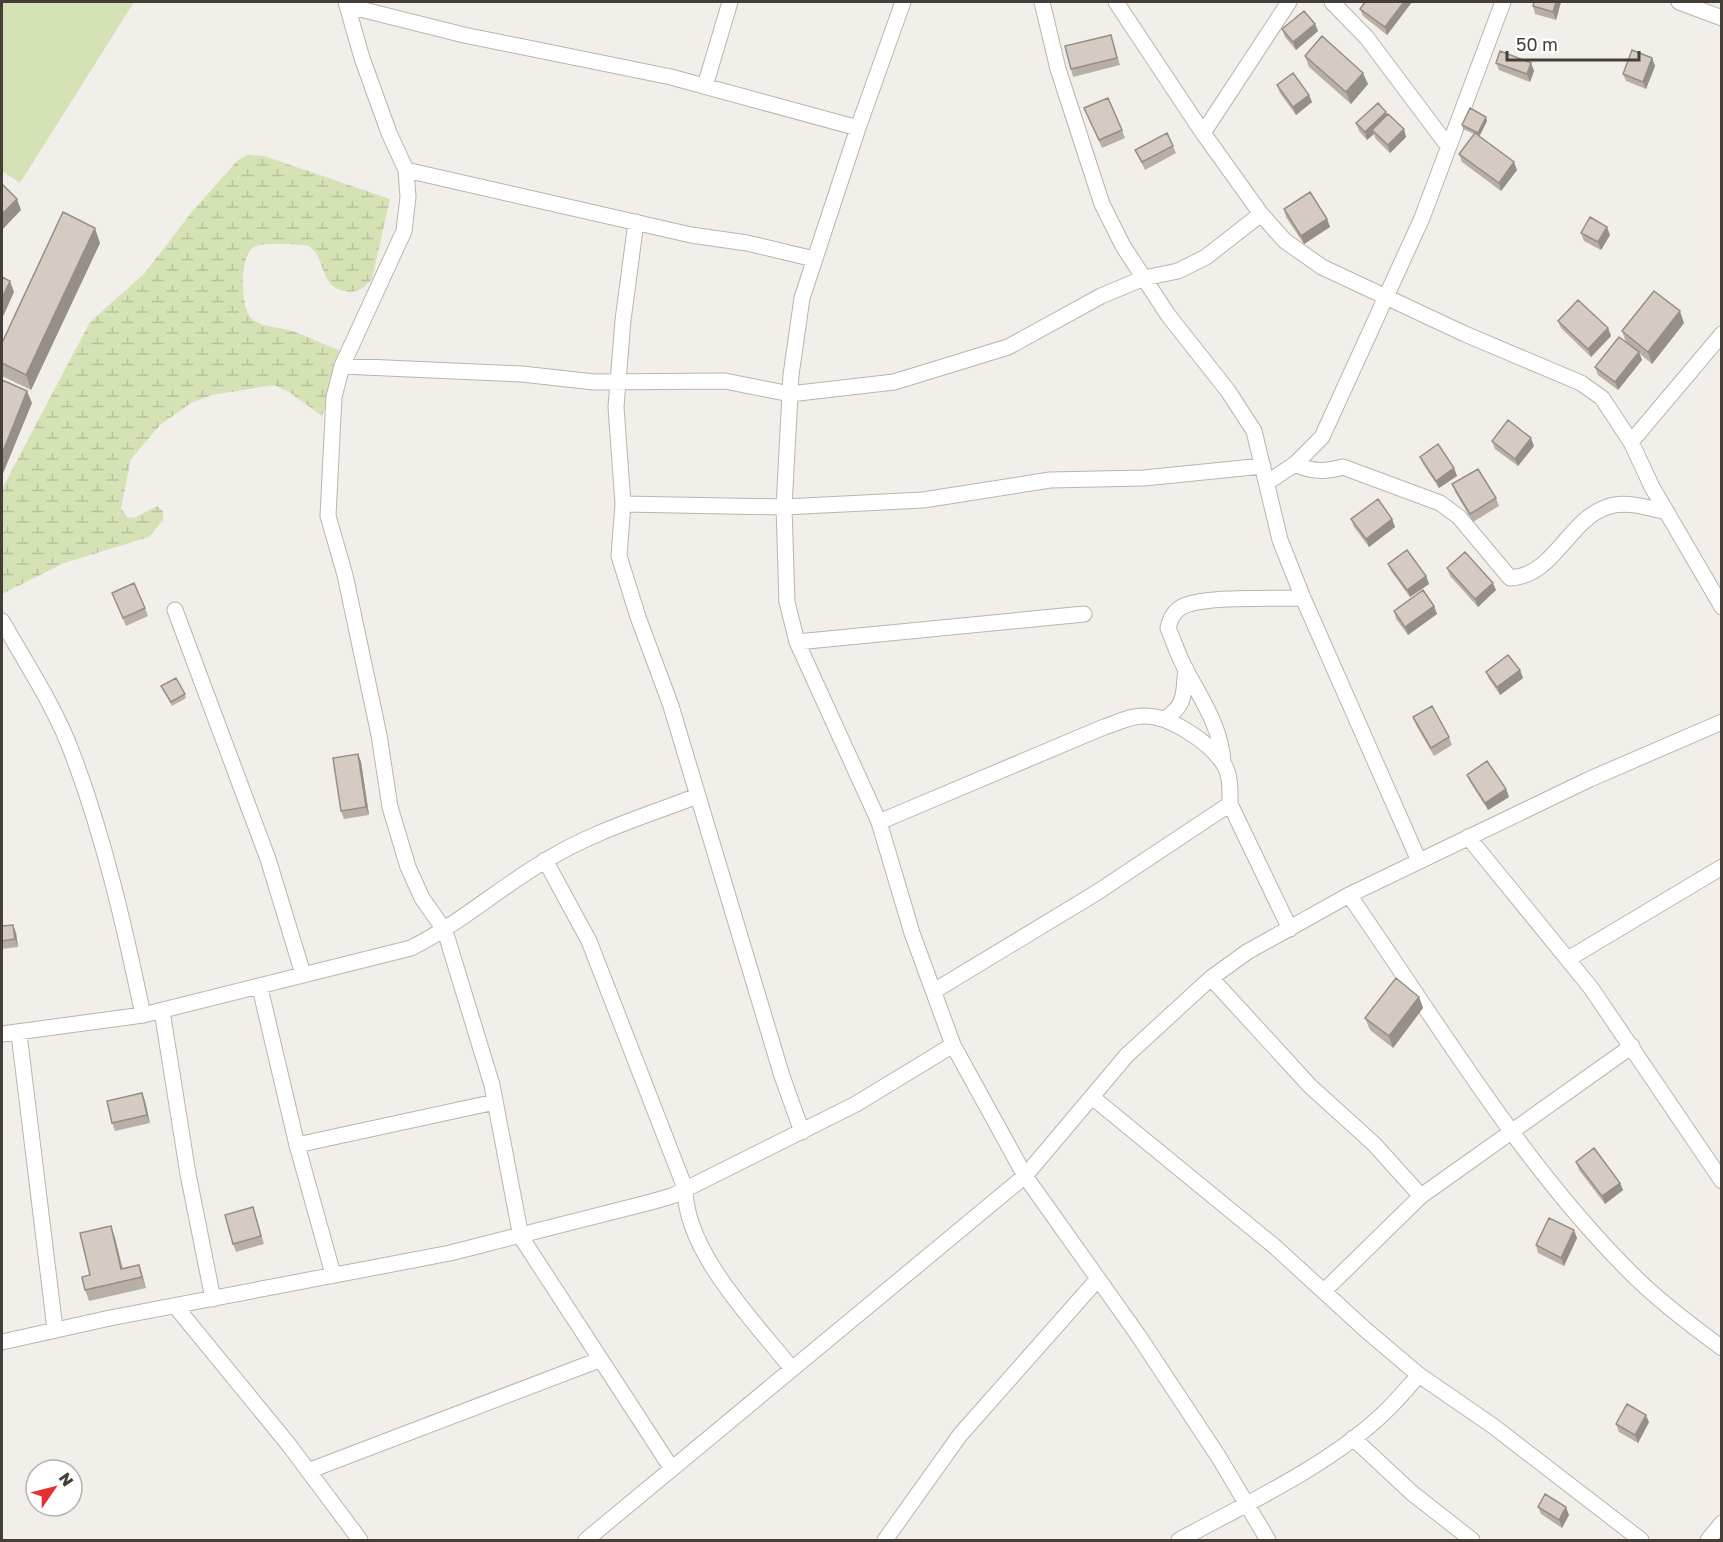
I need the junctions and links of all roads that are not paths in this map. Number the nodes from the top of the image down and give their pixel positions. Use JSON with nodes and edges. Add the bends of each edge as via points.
{"nodes":[{"id":1,"x":730,"y":2,"type":"edge"},
{"id":2,"x":903,"y":2,"type":"edge"},
{"id":3,"x":1116,"y":2,"type":"edge"},
{"id":4,"x":1289,"y":2,"type":"edge"},
{"id":5,"x":1332,"y":2,"type":"edge"},
{"id":6,"x":1503,"y":2,"type":"edge"},
{"id":7,"x":1679,"y":2,"type":"edge"},
{"id":8,"x":347,"y":4,"type":"edge"},
{"id":9,"x":1045,"y":4,"type":"edge"},
{"id":10,"x":1722,"y":18,"type":"edge"},
{"id":11,"x":705,"y":86,"type":"junction"},
{"id":12,"x":858,"y":128,"type":"junction"},
{"id":13,"x":1203,"y":133,"type":"junction"},
{"id":14,"x":1448,"y":146,"type":"junction"},
{"id":15,"x":406,"y":170,"type":"junction"},
{"id":16,"x":1261,"y":214,"type":"junction"},
{"id":17,"x":636,"y":222,"type":"junction"},
{"id":18,"x":814,"y":259,"type":"junction"},
{"id":19,"x":1144,"y":278,"type":"junction"},
{"id":20,"x":1385,"y":295,"type":"junction"},
{"id":21,"x":1722,"y":334,"type":"edge"},
{"id":22,"x":342,"y":366,"type":"junction"},
{"id":23,"x":618,"y":380,"type":"junction"},
{"id":24,"x":790,"y":394,"type":"junction"},
{"id":25,"x":1631,"y":442,"type":"junction"},
{"id":26,"x":1296,"y":464,"type":"junction"},
{"id":27,"x":1263,"y":466,"type":"junction"},
{"id":28,"x":1268,"y":482,"type":"junction"},
{"id":29,"x":623,"y":504,"type":"junction"},
{"id":30,"x":784,"y":507,"type":"junction"},
{"id":31,"x":1667,"y":512,"type":"junction"},
{"id":32,"x":1303,"y":598,"type":"junction"},
{"id":33,"x":1722,"y":607,"type":"edge"},
{"id":34,"x":175,"y":610,"type":"dead end"},
{"id":35,"x":1084,"y":614,"type":"dead end"},
{"id":36,"x":2,"y":621,"type":"edge"},
{"id":37,"x":797,"y":642,"type":"junction"},
{"id":38,"x":1185,"y":669,"type":"junction"},
{"id":39,"x":1166,"y":718,"type":"junction"},
{"id":40,"x":1722,"y":722,"type":"edge"},
{"id":41,"x":1223,"y":763,"type":"junction"},
{"id":42,"x":697,"y":796,"type":"junction"},
{"id":43,"x":1230,"y":804,"type":"junction"},
{"id":44,"x":879,"y":822,"type":"junction"},
{"id":45,"x":1468,"y":837,"type":"junction"},
{"id":46,"x":545,"y":860,"type":"junction"},
{"id":47,"x":1419,"y":861,"type":"junction"},
{"id":48,"x":1722,"y":867,"type":"edge"},
{"id":49,"x":1349,"y":895,"type":"junction"},
{"id":50,"x":1290,"y":929,"type":"junction"},
{"id":51,"x":445,"y":931,"type":"junction"},
{"id":52,"x":1568,"y":959,"type":"junction"},
{"id":53,"x":303,"y":974,"type":"junction"},
{"id":54,"x":1211,"y":978,"type":"junction"},
{"id":55,"x":260,"y":988,"type":"junction"},
{"id":56,"x":934,"y":991,"type":"junction"},
{"id":57,"x":162,"y":1011,"type":"junction"},
{"id":58,"x":143,"y":1016,"type":"junction"},
{"id":59,"x":2,"y":1034,"type":"edge"},
{"id":60,"x":19,"y":1034,"type":"junction"},
{"id":61,"x":953,"y":1045,"type":"junction"},
{"id":62,"x":1632,"y":1046,"type":"junction"},
{"id":63,"x":1092,"y":1097,"type":"junction"},
{"id":64,"x":495,"y":1102,"type":"junction"},
{"id":65,"x":802,"y":1132,"type":"junction"},
{"id":66,"x":1511,"y":1132,"type":"junction"},
{"id":67,"x":297,"y":1145,"type":"junction"},
{"id":68,"x":1025,"y":1176,"type":"junction"},
{"id":69,"x":1722,"y":1180,"type":"edge"},
{"id":70,"x":685,"y":1188,"type":"junction"},
{"id":71,"x":1421,"y":1196,"type":"junction"},
{"id":72,"x":521,"y":1237,"type":"junction"},
{"id":73,"x":333,"y":1274,"type":"junction"},
{"id":74,"x":1097,"y":1280,"type":"junction"},
{"id":75,"x":1324,"y":1292,"type":"junction"},
{"id":76,"x":213,"y":1299,"type":"junction"},
{"id":77,"x":176,"y":1307,"type":"junction"},
{"id":78,"x":55,"y":1329,"type":"junction"},
{"id":79,"x":2,"y":1342,"type":"edge"},
{"id":80,"x":1722,"y":1348,"type":"edge"},
{"id":81,"x":599,"y":1360,"type":"junction"},
{"id":82,"x":792,"y":1369,"type":"junction"},
{"id":83,"x":1419,"y":1375,"type":"junction"},
{"id":84,"x":1353,"y":1438,"type":"junction"},
{"id":85,"x":672,"y":1469,"type":"junction"},
{"id":86,"x":308,"y":1471,"type":"junction"},
{"id":87,"x":1247,"y":1504,"type":"junction"},
{"id":88,"x":1722,"y":1523,"type":"edge"},
{"id":89,"x":360,"y":1540,"type":"edge"},
{"id":90,"x":586,"y":1540,"type":"edge"},
{"id":91,"x":885,"y":1540,"type":"edge"},
{"id":92,"x":1179,"y":1540,"type":"edge"},
{"id":93,"x":1268,"y":1540,"type":"edge"},
{"id":94,"x":1472,"y":1540,"type":"edge"},
{"id":95,"x":1641,"y":1540,"type":"edge"},
{"id":96,"x":1708,"y":1540,"type":"edge"}],
"edges":[{"from":1,"to":11,"type":"street"},
{"from":2,"to":12,"type":"street"},
{"from":3,"to":13,"type":"street"},
{"from":4,"to":13,"type":"street"},
{"from":5,"to":14,"type":"street","via":[[1368,38]]},
{"from":6,"to":14,"type":"street"},
{"from":7,"to":10,"type":"street"},
{"from":8,"to":11,"type":"street","via":[[464,36]]},
{"from":8,"to":15,"type":"street","via":[[388,133]]},
{"from":9,"to":19,"type":"street","via":[[1058,69],[1102,204]]},
{"from":11,"to":12,"type":"street"},
{"from":12,"to":18,"type":"street"},
{"from":13,"to":16,"type":"street"},
{"from":14,"to":20,"type":"street","via":[[1422,218]]},
{"from":15,"to":17,"type":"street"},
{"from":15,"to":22,"type":"street","via":[[404,231]]},
{"from":16,"to":19,"type":"street","via":[[1206,256],[1178,271]]},
{"from":16,"to":20,"type":"street","via":[[1285,241],[1323,267]]},
{"from":17,"to":18,"type":"street"},
{"from":17,"to":23,"type":"street"},
{"from":18,"to":24,"type":"street","via":[[802,298]]},
{"from":19,"to":24,"type":"street","via":[[1101,296],[1008,347],[894,382]]},
{"from":19,"to":27,"type":"street","via":[[1254,430]]},
{"from":20,"to":25,"type":"street","via":[[1581,383],[1602,398]]},
{"from":20,"to":26,"type":"street","via":[[1322,437]]},
{"from":21,"to":25,"type":"street"},
{"from":22,"to":23,"type":"street","via":[[522,374],[594,382]]},
{"from":22,"to":51,"type":"street","via":[[334,397],[328,516],[345,575],[390,807],[408,867],[422,898]]},
{"from":23,"to":24,"type":"street","via":[[726,381]]},
{"from":23,"to":29,"type":"street","via":[[616,407]]},
{"from":24,"to":30,"type":"street"},
{"from":25,"to":31,"type":"street"},
{"from":26,"to":28,"type":"street"},
{"from":26,"to":31,"type":"street","via":[[1308,470],[1343,467],[1440,503],[1459,517],[1510,578],[1524,577],[1555,554],[1588,519],[1607,507],[1628,504]]},
{"from":27,"to":28,"type":"street"},
{"from":27,"to":30,"type":"street","via":[[1144,478],[1050,480],[923,500]]},
{"from":28,"to":32,"type":"street","via":[[1280,540]]},
{"from":29,"to":30,"type":"street"},
{"from":29,"to":42,"type":"street","via":[[619,556],[672,706]]},
{"from":30,"to":37,"type":"street","via":[[787,602]]},
{"from":31,"to":33,"type":"street"},
{"from":32,"to":38,"type":"street","via":[[1198,601],[1181,607],[1171,616],[1168,628]]},
{"from":32,"to":47,"type":"street"},
{"from":34,"to":53,"type":"street","via":[[268,859]]},
{"from":35,"to":37,"type":"street"},
{"from":36,"to":58,"type":"street","via":[[52,709],[74,758],[126,930]]},
{"from":37,"to":44,"type":"street"},
{"from":38,"to":39,"type":"street","via":[[1183,700],[1178,710]]},
{"from":38,"to":41,"type":"street","via":[[1204,701],[1223,747]]},
{"from":39,"to":41,"type":"street","via":[[1194,736]]},
{"from":39,"to":44,"type":"street","via":[[1143,715],[1104,726]]},
{"from":40,"to":45,"type":"street"},
{"from":41,"to":43,"type":"street","via":[[1230,783]]},
{"from":42,"to":46,"type":"street"},
{"from":42,"to":65,"type":"street"},
{"from":43,"to":50,"type":"street"},
{"from":43,"to":56,"type":"street"},
{"from":44,"to":56,"type":"street"},
{"from":45,"to":47,"type":"street"},
{"from":45,"to":52,"type":"street"},
{"from":46,"to":51,"type":"street"},
{"from":46,"to":70,"type":"street","via":[[589,941]]},
{"from":47,"to":49,"type":"street"},
{"from":48,"to":52,"type":"street"},
{"from":49,"to":50,"type":"street"},
{"from":49,"to":66,"type":"street"},
{"from":50,"to":54,"type":"street","via":[[1247,952]]},
{"from":51,"to":53,"type":"street","via":[[411,948]]},
{"from":51,"to":64,"type":"street"},
{"from":52,"to":62,"type":"street"},
{"from":53,"to":55,"type":"street"},
{"from":54,"to":63,"type":"street","via":[[1127,1055]]},
{"from":54,"to":71,"type":"street","via":[[1310,1086],[1374,1144]]},
{"from":55,"to":57,"type":"street"},
{"from":55,"to":67,"type":"street"},
{"from":56,"to":61,"type":"street"},
{"from":57,"to":58,"type":"street"},
{"from":57,"to":76,"type":"street"},
{"from":58,"to":60,"type":"street"},
{"from":59,"to":60,"type":"street"},
{"from":60,"to":78,"type":"street"},
{"from":61,"to":65,"type":"street"},
{"from":61,"to":68,"type":"street"},
{"from":62,"to":66,"type":"street"},
{"from":62,"to":69,"type":"street"},
{"from":63,"to":68,"type":"street"},
{"from":63,"to":75,"type":"street","via":[[1266,1238]]},
{"from":64,"to":67,"type":"street"},
{"from":64,"to":72,"type":"street"},
{"from":65,"to":70,"type":"street"},
{"from":66,"to":71,"type":"street"},
{"from":66,"to":80,"type":"street","via":[[1634,1276]]},
{"from":67,"to":73,"type":"street"},
{"from":68,"to":74,"type":"street"},
{"from":68,"to":82,"type":"street"},
{"from":70,"to":72,"type":"street","via":[[651,1202]]},
{"from":70,"to":82,"type":"street","via":[[685,1208],[716,1270]]},
{"from":71,"to":75,"type":"street"},
{"from":72,"to":73,"type":"street"},
{"from":72,"to":81,"type":"street"},
{"from":73,"to":76,"type":"street"},
{"from":74,"to":87,"type":"street","via":[[1138,1335]]},
{"from":74,"to":91,"type":"street","via":[[960,1436]]},
{"from":75,"to":83,"type":"street"},
{"from":76,"to":77,"type":"street"},
{"from":77,"to":78,"type":"street"},
{"from":77,"to":86,"type":"street"},
{"from":78,"to":79,"type":"street"},
{"from":81,"to":85,"type":"street"},
{"from":81,"to":86,"type":"street"},
{"from":82,"to":85,"type":"street"},
{"from":83,"to":84,"type":"street","via":[[1387,1410]]},
{"from":83,"to":95,"type":"street","via":[[1493,1426]]},
{"from":84,"to":87,"type":"street"},
{"from":84,"to":94,"type":"street","via":[[1412,1493]]},
{"from":85,"to":90,"type":"street"},
{"from":86,"to":89,"type":"street"},
{"from":87,"to":92,"type":"street"},
{"from":87,"to":93,"type":"street"},
{"from":88,"to":96,"type":"street"}]}
